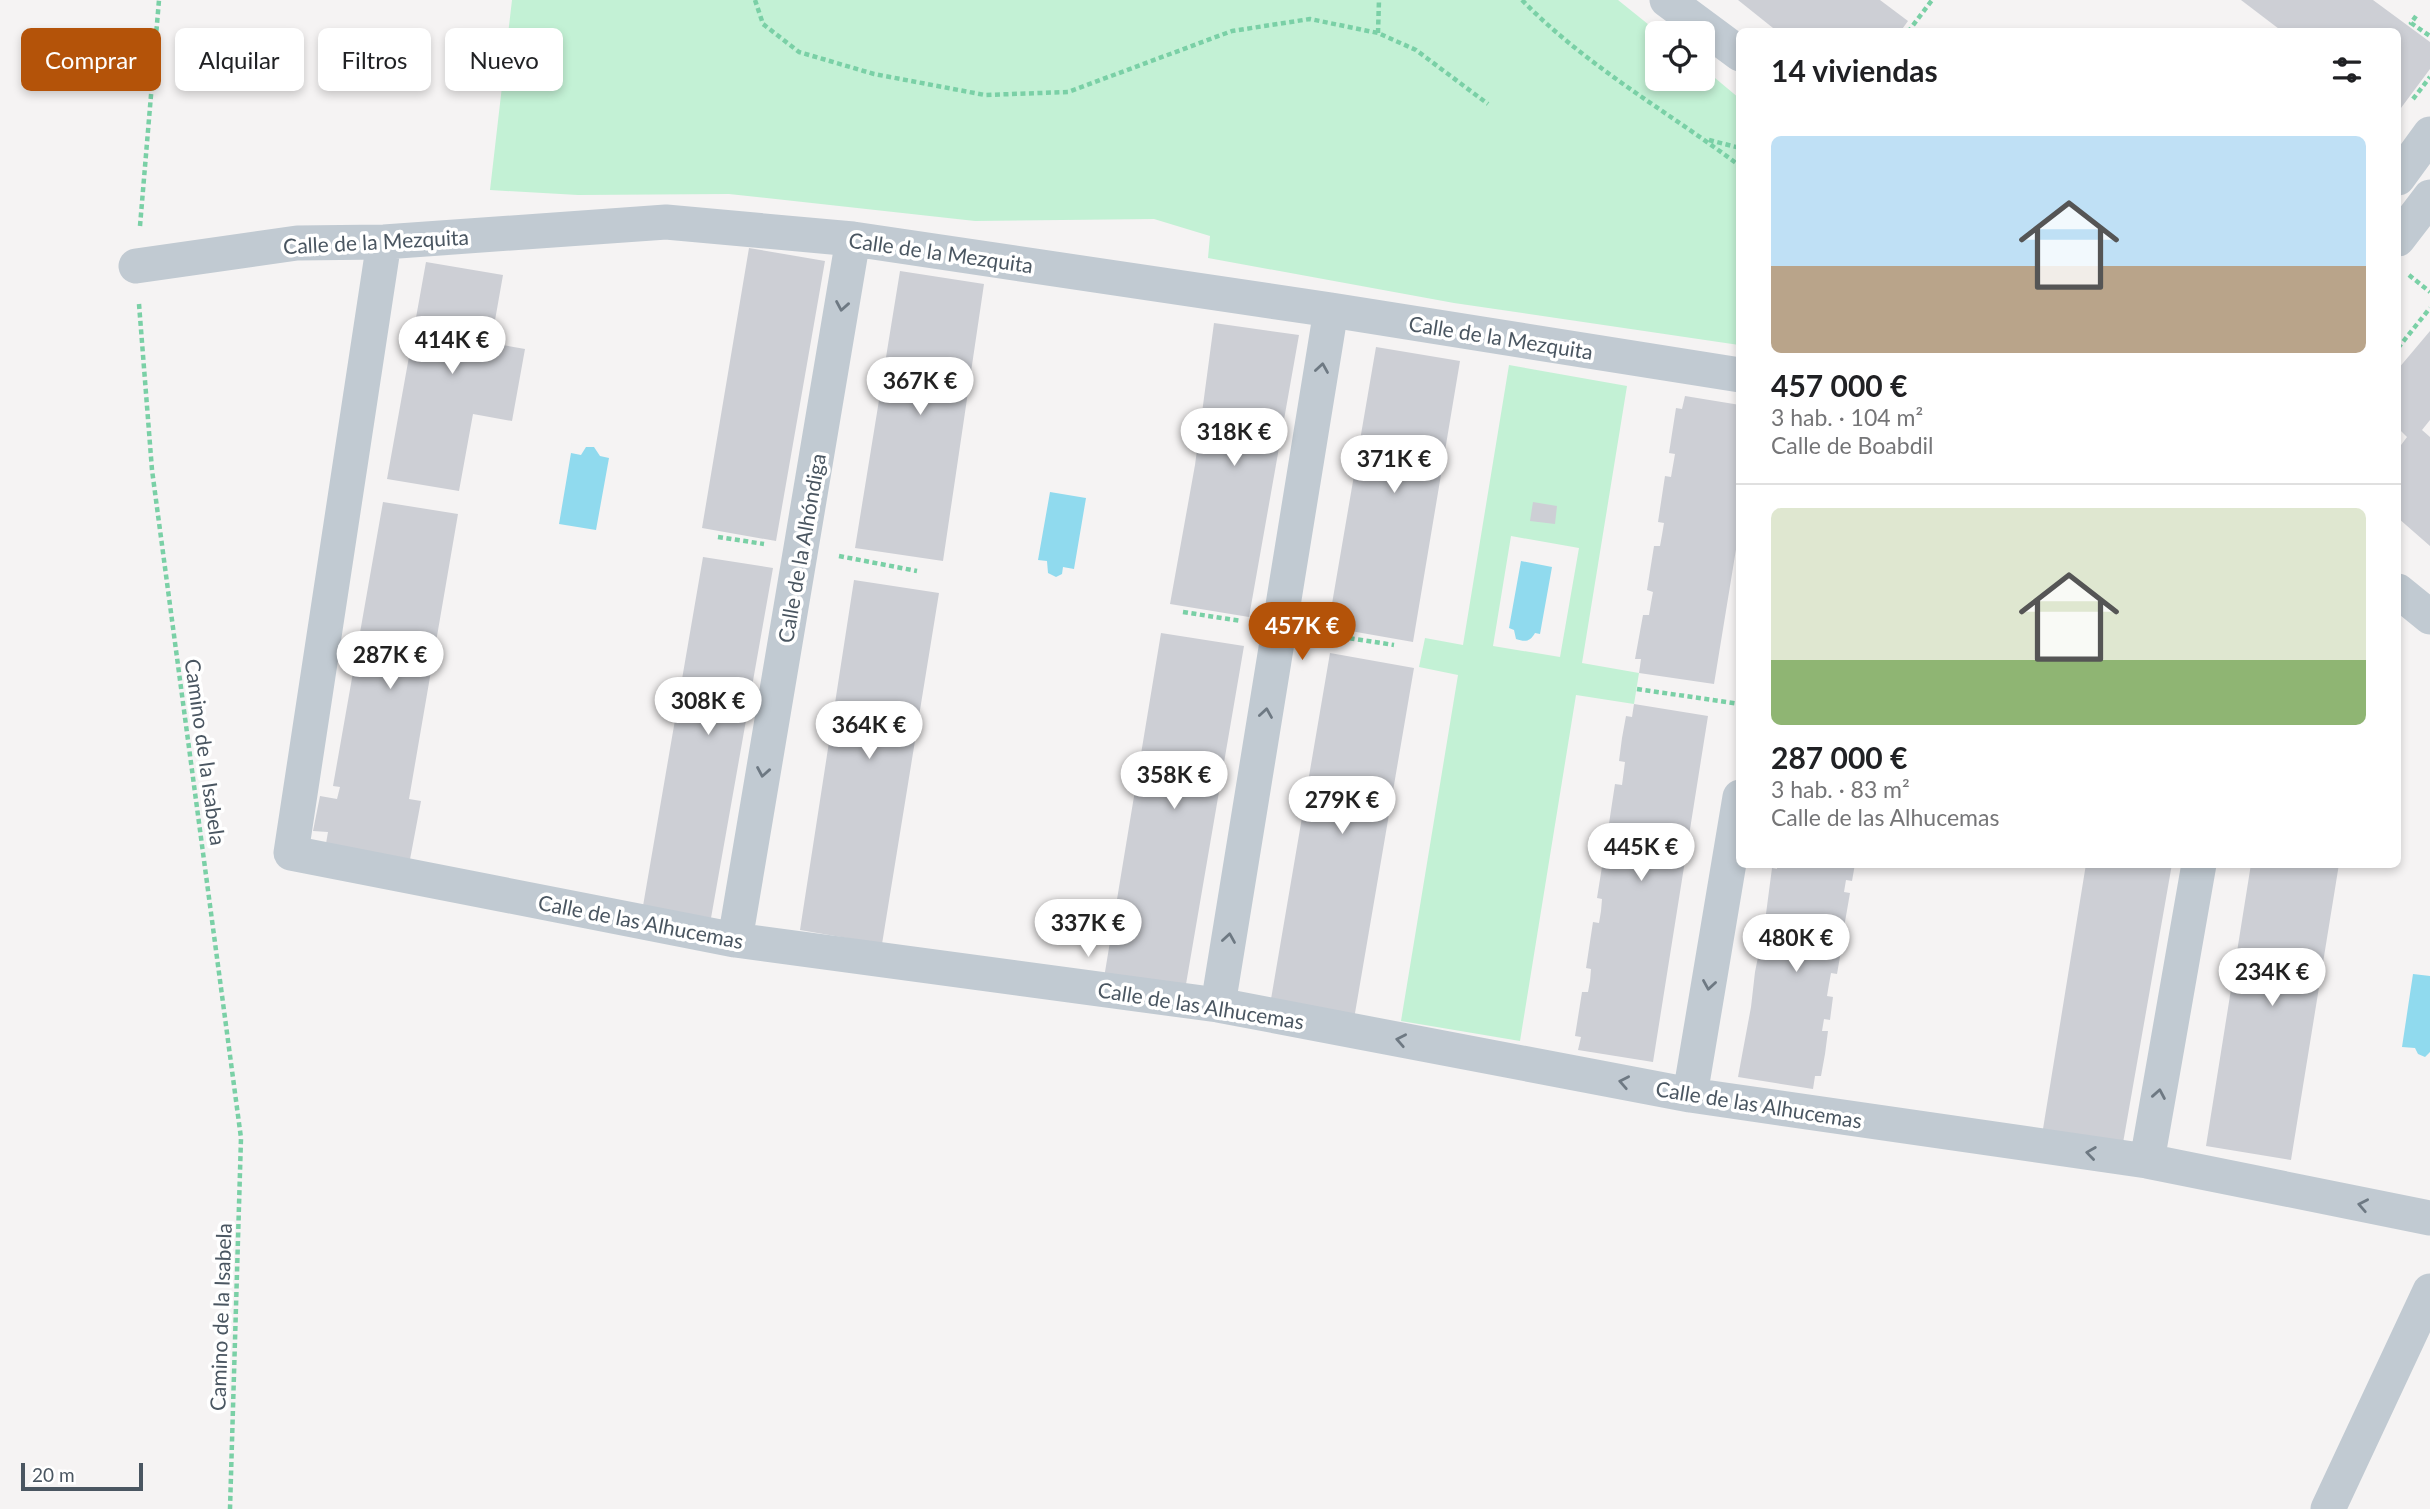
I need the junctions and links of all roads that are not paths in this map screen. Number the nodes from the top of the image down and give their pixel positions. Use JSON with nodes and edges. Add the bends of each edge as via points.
{"nodes":[{"id":1,"x":1667,"y":0,"type":"edge"},
{"id":2,"x":1736,"y":51,"type":"edge"},
{"id":3,"x":2430,"y":134,"type":"edge"},
{"id":4,"x":2401,"y":174,"type":"edge"},
{"id":5,"x":2430,"y":197,"type":"edge"},
{"id":6,"x":2401,"y":235,"type":"edge"},
{"id":7,"x":853,"y":239,"type":"junction"},
{"id":8,"x":384,"y":242,"type":"junction"},
{"id":9,"x":136,"y":266,"type":"road end"},
{"id":10,"x":1331,"y":310,"type":"junction"},
{"id":11,"x":1736,"y":374,"type":"edge"},
{"id":12,"x":2401,"y":593,"type":"edge"},
{"id":13,"x":2430,"y":617,"type":"edge"},
{"id":14,"x":1736,"y":821,"type":"edge"},
{"id":15,"x":2198,"y":868,"type":"edge"},
{"id":16,"x":735,"y":940,"type":"junction"},
{"id":17,"x":1218,"y":1005,"type":"junction"},
{"id":18,"x":1690,"y":1095,"type":"junction"},
{"id":19,"x":2147,"y":1161,"type":"junction"},
{"id":20,"x":2430,"y":1218,"type":"edge"},
{"id":21,"x":2430,"y":1291,"type":"edge"},
{"id":22,"x":2328,"y":1509,"type":"edge"}],
"edges":[{"from":1,"to":2,"type":"street"},
{"from":3,"to":4,"type":"street"},
{"from":5,"to":6,"type":"street"},
{"from":7,"to":8,"type":"street","name":"Calle de la Mezquita","via":[[666,222]]},
{"from":7,"to":10,"type":"street","name":"Calle de la Mezquita"},
{"from":7,"to":16,"type":"street","name":"Calle de la Alhóndiga","one_way":true},
{"from":8,"to":9,"type":"street","name":"Calle de la Mezquita","via":[[297,243]]},
{"from":8,"to":16,"type":"street","name":"Calle de las Alhucemas","via":[[291,853]]},
{"from":10,"to":11,"type":"street","name":"Calle de la Mezquita"},
{"from":17,"to":10,"type":"street","one_way":true},
{"from":12,"to":13,"type":"street"},
{"from":14,"to":18,"type":"street","one_way":true},
{"from":19,"to":15,"type":"street","one_way":true},
{"from":16,"to":17,"type":"street","name":"Calle de las Alhucemas"},
{"from":18,"to":17,"type":"street","name":"Calle de las Alhucemas","one_way":true},
{"from":19,"to":18,"type":"street","name":"Calle de las Alhucemas","one_way":true},
{"from":20,"to":19,"type":"street","name":"Calle de las Alhucemas","one_way":true},
{"from":21,"to":22,"type":"street"}]}
